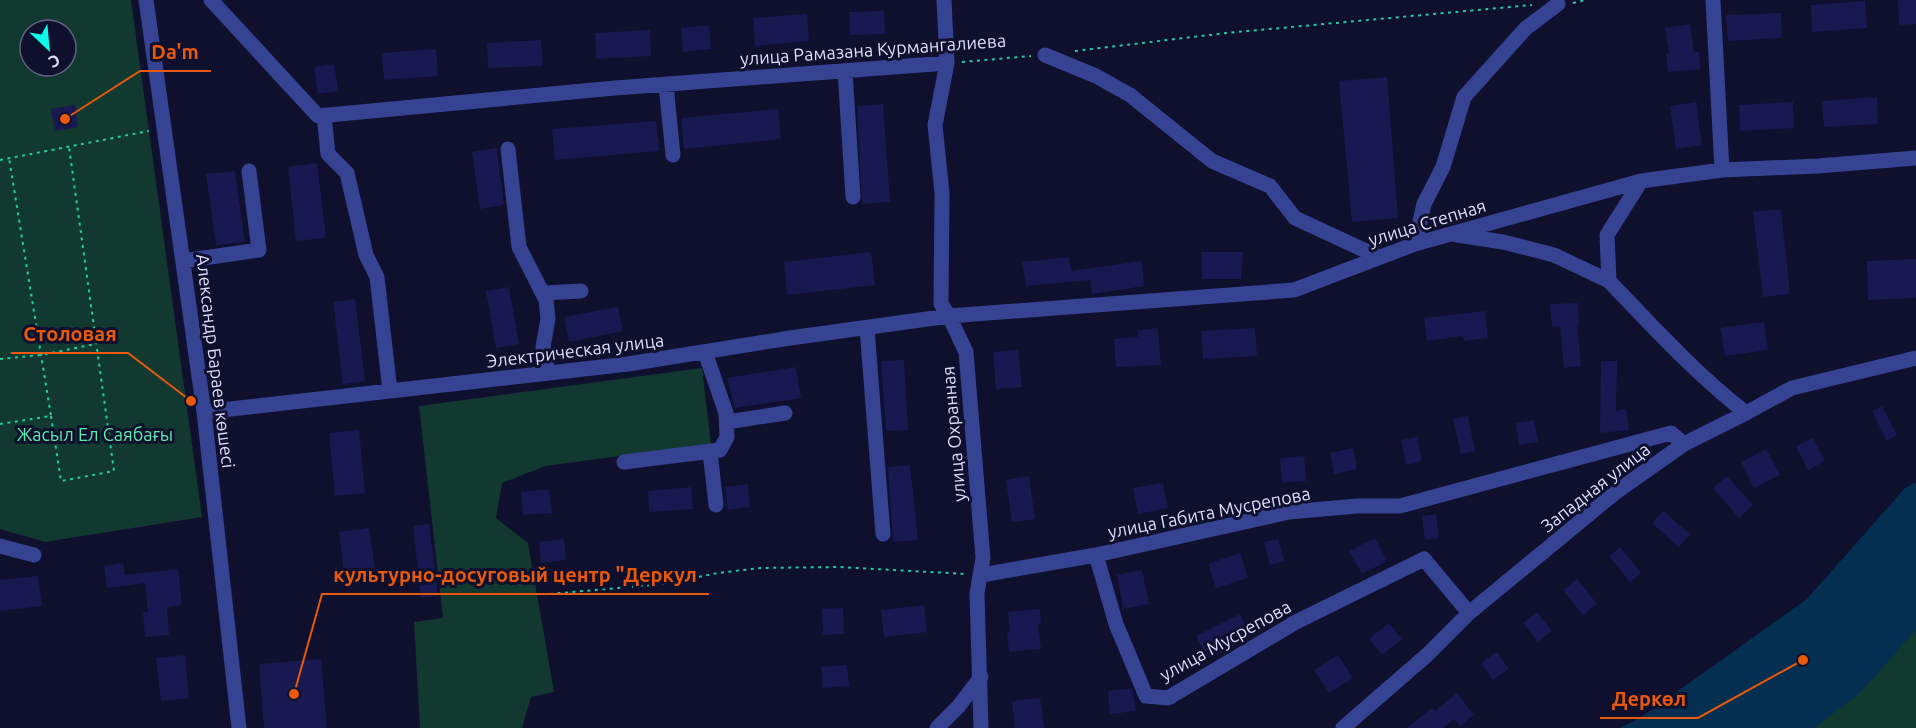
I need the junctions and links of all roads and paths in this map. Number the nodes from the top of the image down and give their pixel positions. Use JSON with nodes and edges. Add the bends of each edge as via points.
{"nodes":[{"id":1,"x":147,"y":0,"type":"edge"},
{"id":2,"x":212,"y":0,"type":"edge"},
{"id":3,"x":944,"y":0,"type":"edge"},
{"id":4,"x":1586,"y":0,"type":"edge"},
{"id":5,"x":1713,"y":0,"type":"edge"},
{"id":6,"x":1558,"y":4,"type":"junction"},
{"id":7,"x":1045,"y":55,"type":"junction"},
{"id":8,"x":947,"y":63,"type":"junction"},
{"id":9,"x":844,"y":71,"type":"junction"},
{"id":10,"x":666,"y":85,"type":"junction"},
{"id":11,"x":324,"y":115,"type":"junction"},
{"id":12,"x":149,"y":132,"type":"dead end"},
{"id":13,"x":69,"y":147,"type":"junction"},
{"id":14,"x":508,"y":149,"type":"dead end"},
{"id":15,"x":673,"y":155,"type":"dead end"},
{"id":16,"x":9,"y":158,"type":"junction"},
{"id":17,"x":1916,"y":158,"type":"edge"},
{"id":18,"x":0,"y":160,"type":"edge"},
{"id":19,"x":1722,"y":170,"type":"junction"},
{"id":20,"x":249,"y":171,"type":"dead end"},
{"id":21,"x":1641,"y":181,"type":"junction"},
{"id":22,"x":853,"y":197,"type":"dead end"},
{"id":23,"x":1451,"y":234,"type":"junction"},
{"id":24,"x":1415,"y":244,"type":"junction"},
{"id":25,"x":1379,"y":256,"type":"junction"},
{"id":26,"x":183,"y":261,"type":"junction"},
{"id":27,"x":1609,"y":282,"type":"junction"},
{"id":28,"x":581,"y":291,"type":"dead end"},
{"id":29,"x":543,"y":293,"type":"junction"},
{"id":30,"x":949,"y":316,"type":"junction"},
{"id":31,"x":867,"y":328,"type":"junction"},
{"id":32,"x":96,"y":343,"type":"junction"},
{"id":33,"x":705,"y":352,"type":"junction"},
{"id":34,"x":40,"y":355,"type":"junction"},
{"id":35,"x":1916,"y":358,"type":"edge"},
{"id":36,"x":0,"y":359,"type":"edge"},
{"id":37,"x":548,"y":373,"type":"junction"},
{"id":38,"x":390,"y":392,"type":"junction"},
{"id":39,"x":204,"y":412,"type":"junction"},
{"id":40,"x":784,"y":413,"type":"dead end"},
{"id":41,"x":1746,"y":413,"type":"junction"},
{"id":42,"x":51,"y":416,"type":"junction"},
{"id":43,"x":727,"y":422,"type":"junction"},
{"id":44,"x":0,"y":424,"type":"edge"},
{"id":45,"x":1684,"y":444,"type":"junction"},
{"id":46,"x":710,"y":452,"type":"junction"},
{"id":47,"x":624,"y":462,"type":"dead end"},
{"id":48,"x":716,"y":505,"type":"dead end"},
{"id":49,"x":882,"y":534,"type":"dead end"},
{"id":50,"x":0,"y":546,"type":"edge"},
{"id":51,"x":34,"y":555,"type":"dead end"},
{"id":52,"x":1096,"y":555,"type":"junction"},
{"id":53,"x":981,"y":575,"type":"junction"},
{"id":54,"x":550,"y":594,"type":"dead end"},
{"id":55,"x":1469,"y":613,"type":"junction"},
{"id":56,"x":981,"y":677,"type":"junction"},
{"id":57,"x":239,"y":728,"type":"edge"},
{"id":58,"x":937,"y":728,"type":"edge"},
{"id":59,"x":981,"y":728,"type":"edge"},
{"id":60,"x":1343,"y":728,"type":"edge"}],
"edges":[{"from":1,"to":26,"type":"street","name":"Александр Бараев көшесі"},
{"from":2,"to":11,"type":"street","via":[[318,116]]},
{"from":3,"to":8,"type":"street","name":"улица Охранная"},
{"from":4,"to":6,"type":"path","name":"улица Рамазана Курмангалиева"},
{"from":5,"to":19,"type":"street"},
{"from":6,"to":7,"type":"path","name":"улица Рамазана Курмангалиева","via":[[1226,33]]},
{"from":6,"to":24,"type":"street","via":[[1526,28],[1464,97],[1443,166],[1424,204]]},
{"from":7,"to":8,"type":"path","name":"улица Рамазана Курмангалиева"},
{"from":7,"to":25,"type":"street","via":[[1130,95],[1212,161],[1270,186],[1295,218]]},
{"from":8,"to":9,"type":"street","name":"улица Рамазана Курмангалиева"},
{"from":8,"to":30,"type":"street","name":"улица Охранная","via":[[936,125],[942,193],[941,304]]},
{"from":9,"to":10,"type":"street","name":"улица Рамазана Курмангалиева"},
{"from":9,"to":22,"type":"street"},
{"from":10,"to":11,"type":"street","name":"улица Рамазана Курмангалиева"},
{"from":10,"to":15,"type":"street"},
{"from":11,"to":38,"type":"street","via":[[328,153],[347,173],[366,255],[377,277]]},
{"from":12,"to":13,"type":"path"},
{"from":13,"to":16,"type":"path"},
{"from":13,"to":32,"type":"path"},
{"from":14,"to":29,"type":"street","via":[[519,247]]},
{"from":16,"to":18,"type":"path"},
{"from":16,"to":34,"type":"path"},
{"from":17,"to":19,"type":"street","name":"улица Степная"},
{"from":19,"to":21,"type":"street","name":"улица Степная"},
{"from":20,"to":26,"type":"street","via":[[259,250]]},
{"from":21,"to":23,"type":"street","name":"улица Степная"},
{"from":21,"to":27,"type":"street","via":[[1607,235]]},
{"from":23,"to":24,"type":"street","name":"улица Степная"},
{"from":23,"to":27,"type":"street","via":[[1554,255]]},
{"from":24,"to":25,"type":"street","name":"улица Степная"},
{"from":25,"to":30,"type":"street","name":"улица Степная","via":[[1294,290]]},
{"from":26,"to":39,"type":"street","name":"Александр Бараев көшесі"},
{"from":27,"to":41,"type":"street"},
{"from":28,"to":29,"type":"street"},
{"from":29,"to":37,"type":"street","via":[[548,319],[543,347]]},
{"from":30,"to":31,"type":"street","name":"Электрическая улица"},
{"from":30,"to":53,"type":"street","name":"улица Охранная","via":[[966,352],[983,558]]},
{"from":31,"to":33,"type":"street","name":"Электрическая улица"},
{"from":31,"to":49,"type":"street"},
{"from":32,"to":34,"type":"path"},
{"from":32,"to":42,"type":"path","via":[[114,471],[61,482]]},
{"from":33,"to":37,"type":"street","name":"Электрическая улица"},
{"from":33,"to":43,"type":"street"},
{"from":34,"to":36,"type":"path"},
{"from":34,"to":42,"type":"path"},
{"from":35,"to":41,"type":"street","name":"Западная улица","via":[[1792,388]]},
{"from":37,"to":38,"type":"street","name":"Электрическая улица"},
{"from":38,"to":39,"type":"street","name":"Электрическая улица"},
{"from":39,"to":57,"type":"street","name":"Александр Бараев көшесі"},
{"from":40,"to":43,"type":"street"},
{"from":41,"to":45,"type":"street","name":"Западная улица"},
{"from":42,"to":44,"type":"path"},
{"from":43,"to":46,"type":"street","via":[[727,437],[720,450]]},
{"from":45,"to":52,"type":"street","name":"улица Габита Мусрепова","via":[[1671,433],[1400,507],[1357,506],[1289,513]]},
{"from":45,"to":55,"type":"street","name":"Западная улица","via":[[1616,492]]},
{"from":46,"to":47,"type":"street"},
{"from":46,"to":48,"type":"street"},
{"from":50,"to":51,"type":"street"},
{"from":52,"to":53,"type":"street","name":"улица Габита Мусрепова"},
{"from":52,"to":55,"type":"street","name":"улица Мусрепова","via":[[1116,624],[1146,696],[1168,698],[1296,622],[1424,559]]},
{"from":53,"to":54,"type":"path","via":[[838,567],[760,568],[663,584]]},
{"from":53,"to":56,"type":"street","name":"улица Охранная","via":[[977,593]]},
{"from":55,"to":60,"type":"street","name":"Западная улица"},
{"from":56,"to":58,"type":"street"},
{"from":56,"to":59,"type":"street","name":"улица Охранная"}]}
